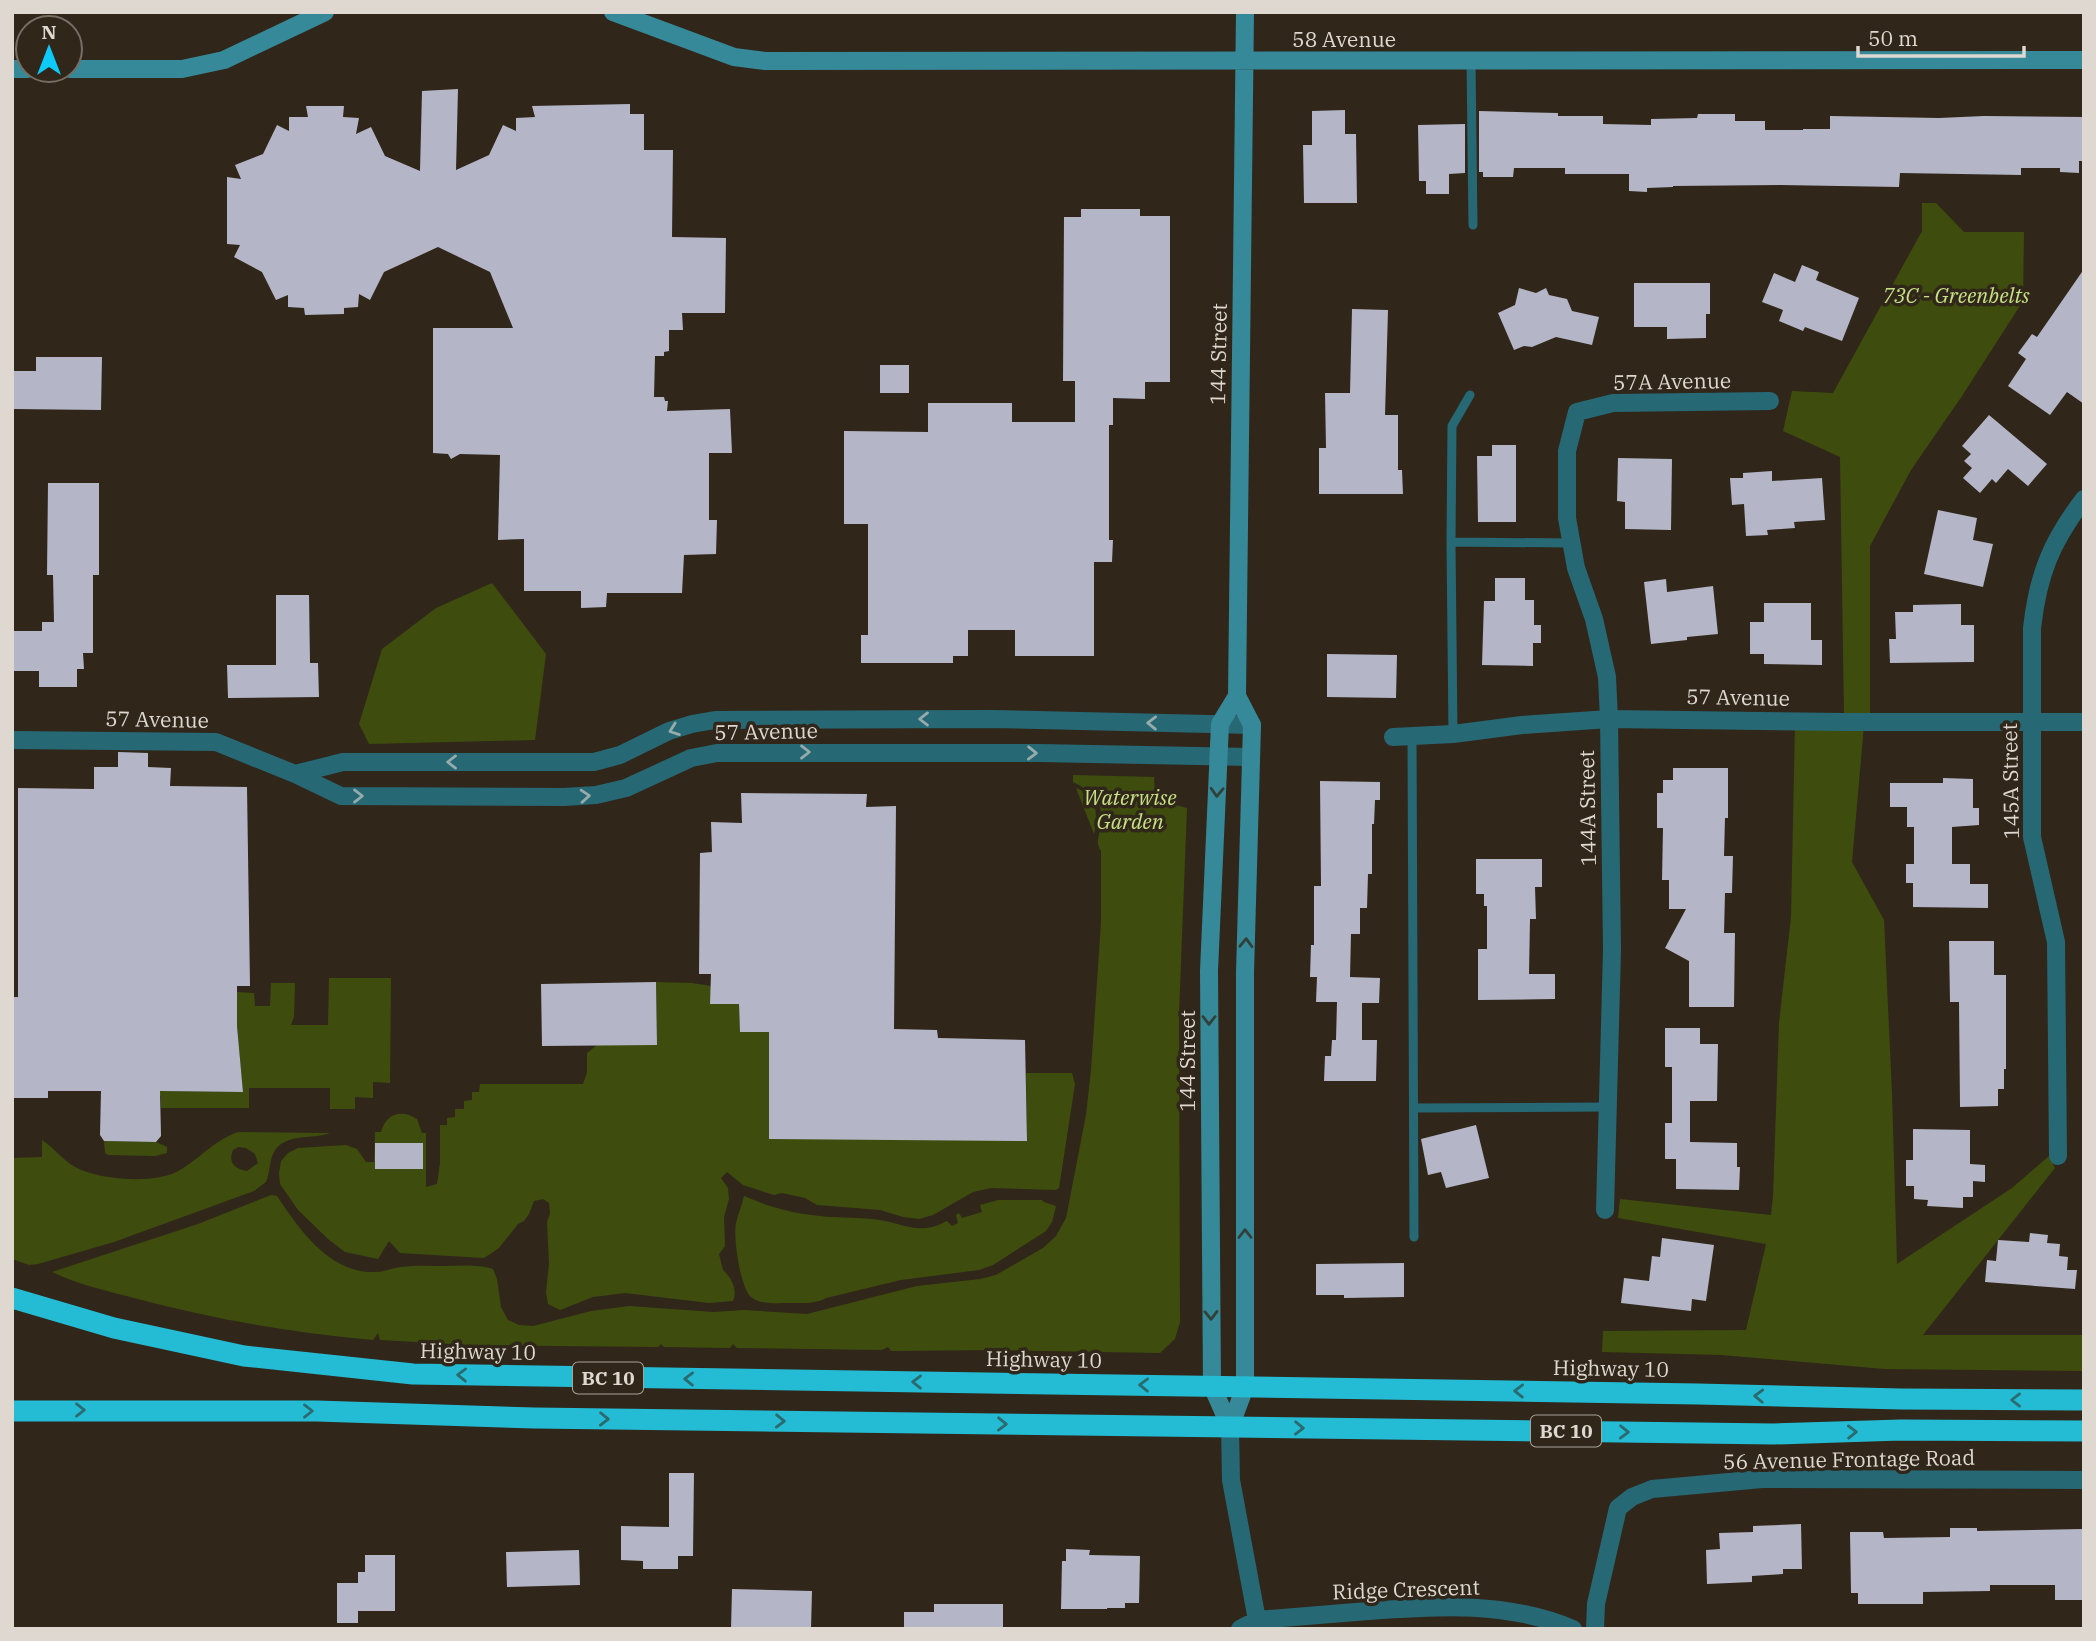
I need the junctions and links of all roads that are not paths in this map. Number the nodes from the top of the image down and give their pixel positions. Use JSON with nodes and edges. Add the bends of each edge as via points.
{"nodes":[{"id":1,"x":325,"y":12,"type":"edge"},
{"id":2,"x":613,"y":12,"type":"edge"},
{"id":3,"x":1245,"y":12,"type":"edge"},
{"id":4,"x":2084,"y":60,"type":"edge"},
{"id":5,"x":1471,"y":61,"type":"junction"},
{"id":6,"x":1244,"y":62,"type":"junction"},
{"id":7,"x":84,"y":69,"type":"edge"},
{"id":8,"x":1473,"y":225,"type":"dead end"},
{"id":9,"x":1470,"y":395,"type":"dead end"},
{"id":10,"x":1770,"y":401,"type":"dead end"},
{"id":11,"x":1577,"y":412,"type":"joint"},
{"id":12,"x":2084,"y":499,"type":"edge"},
{"id":13,"x":1451,"y":542,"type":"junction"},
{"id":14,"x":1570,"y":543,"type":"junction"},
{"id":15,"x":1237,"y":696,"type":"junction"},
{"id":16,"x":1609,"y":719,"type":"junction"},
{"id":17,"x":2031,"y":722,"type":"junction"},
{"id":18,"x":2084,"y":722,"type":"edge"},
{"id":19,"x":1220,"y":724,"type":"junction"},
{"id":20,"x":1252,"y":725,"type":"junction"},
{"id":21,"x":1452,"y":734,"type":"junction"},
{"id":22,"x":1412,"y":736,"type":"junction"},
{"id":23,"x":1393,"y":737,"type":"dead end"},
{"id":24,"x":12,"y":740,"type":"edge"},
{"id":25,"x":1218,"y":757,"type":"junction"},
{"id":26,"x":1251,"y":757,"type":"junction"},
{"id":27,"x":295,"y":774,"type":"junction"},
{"id":28,"x":1608,"y":1107,"type":"junction"},
{"id":29,"x":1414,"y":1108,"type":"junction"},
{"id":30,"x":2058,"y":1156,"type":"dead end"},
{"id":31,"x":1605,"y":1210,"type":"dead end"},
{"id":32,"x":1414,"y":1237,"type":"dead end"},
{"id":33,"x":12,"y":1298,"type":"edge"},
{"id":34,"x":1212,"y":1386,"type":"junction"},
{"id":35,"x":1245,"y":1387,"type":"junction"},
{"id":36,"x":2084,"y":1400,"type":"edge"},
{"id":37,"x":12,"y":1410,"type":"edge"},
{"id":38,"x":1230,"y":1427,"type":"junction"},
{"id":39,"x":2084,"y":1431,"type":"edge"},
{"id":40,"x":2084,"y":1480,"type":"edge"},
{"id":41,"x":1257,"y":1620,"type":"junction"},
{"id":42,"x":1240,"y":1629,"type":"edge"},
{"id":43,"x":1573,"y":1629,"type":"edge"},
{"id":44,"x":1595,"y":1629,"type":"edge"}],
"edges":[{"from":1,"to":7,"type":"main road","via":[[224,60],[183,69]]},
{"from":2,"to":6,"type":"main road","name":"58 Avenue","via":[[734,57],[765,61]]},
{"from":3,"to":6,"type":"main road","name":"144 Street"},
{"from":4,"to":5,"type":"main road","name":"58 Avenue"},
{"from":5,"to":6,"type":"main road","name":"58 Avenue"},
{"from":5,"to":8,"type":"lane"},
{"from":6,"to":15,"type":"main road","name":"144 Street"},
{"from":9,"to":13,"type":"lane","via":[[1452,426]]},
{"from":10,"to":11,"type":"street","name":"57A Avenue","via":[[1613,402]]},
{"from":11,"to":14,"type":"street","name":"144A Street","via":[[1567,451]]},
{"from":12,"to":17,"type":"street","name":"145A Street","via":[[2048,555],[2034,605]]},
{"from":13,"to":14,"type":"lane"},
{"from":13,"to":21,"type":"lane"},
{"from":14,"to":16,"type":"street","name":"144A Street","via":[[1594,619]]},
{"from":15,"to":19,"type":"main road","name":"144 Street"},
{"from":15,"to":20,"type":"main road","name":"144 Street"},
{"from":16,"to":17,"type":"street","name":"57 Avenue"},
{"from":16,"to":21,"type":"street","name":"57 Avenue"},
{"from":16,"to":28,"type":"street","name":"144A Street","via":[[1612,950]]},
{"from":17,"to":18,"type":"street","name":"57 Avenue"},
{"from":17,"to":30,"type":"street","name":"145A Street","via":[[2032,837],[2056,942]]},
{"from":19,"to":20,"type":"street","name":"57 Avenue"},
{"from":19,"to":25,"type":"main road","name":"144 Street"},
{"from":19,"to":27,"type":"street","name":"57 Avenue","one_way":true,"via":[[715,720],[669,731],[594,762],[343,762]]},
{"from":20,"to":26,"type":"main road","name":"144 Street"},
{"from":21,"to":22,"type":"street","name":"57 Avenue"},
{"from":22,"to":23,"type":"street","name":"57 Avenue"},
{"from":22,"to":29,"type":"lane"},
{"from":24,"to":27,"type":"street","name":"57 Avenue","via":[[216,742]]},
{"from":25,"to":26,"type":"street","name":"57 Avenue"},
{"from":27,"to":25,"type":"street","name":"57 Avenue","one_way":true,"via":[[341,796],[564,797],[626,788],[691,758],[717,753]]},
{"from":25,"to":34,"type":"main road","name":"144 Street","one_way":true,"via":[[1209,971]]},
{"from":35,"to":26,"type":"main road","name":"144 Street","one_way":true,"via":[[1245,973]]},
{"from":28,"to":29,"type":"lane"},
{"from":28,"to":31,"type":"street","name":"144A Street"},
{"from":29,"to":32,"type":"lane"},
{"from":34,"to":33,"type":"highway","name":"Highway 10","number":"BC 10","one_way":true,"via":[[413,1374],[244,1356],[114,1328]]},
{"from":34,"to":35,"type":"highway","name":"Highway 10","number":"BC 10"},
{"from":34,"to":38,"type":"main road","name":"144 Street"},
{"from":36,"to":35,"type":"highway","name":"Highway 10","number":"BC 10","one_way":true},
{"from":35,"to":38,"type":"main road","name":"144 Street"},
{"from":37,"to":38,"type":"highway","number":"BC 10","one_way":true},
{"from":38,"to":39,"type":"highway","number":"BC 10","one_way":true,"via":[[1774,1434]]},
{"from":38,"to":41,"type":"street","name":"144 Street","via":[[1231,1480]]},
{"from":40,"to":44,"type":"street","name":"56 Avenue Frontage Road","via":[[1762,1479],[1652,1489],[1618,1508],[1596,1604]]},
{"from":41,"to":42,"type":"street","name":"Ridge Crescent"},
{"from":41,"to":43,"type":"street","name":"Ridge Crescent","via":[[1446,1606],[1499,1608]]}]}
